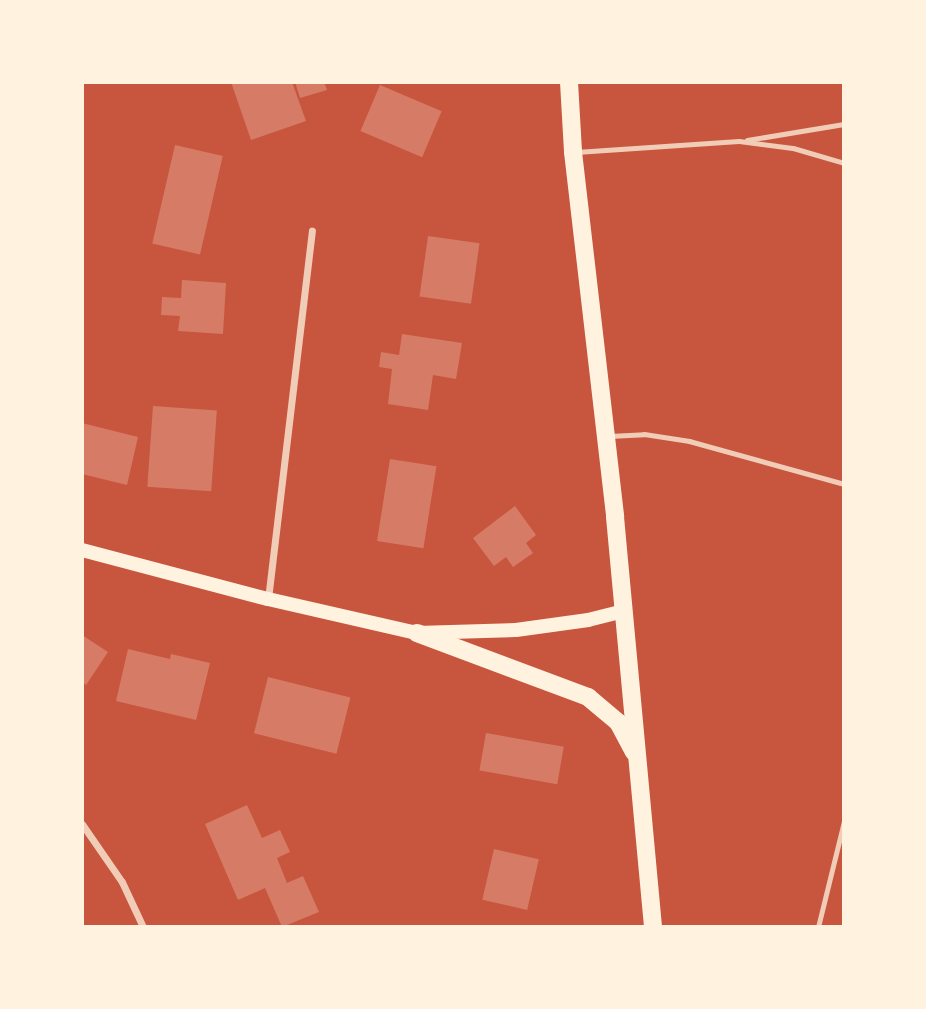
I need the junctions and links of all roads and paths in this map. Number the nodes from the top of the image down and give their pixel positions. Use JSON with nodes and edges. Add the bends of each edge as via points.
{"nodes":[{"id":1,"x":569,"y":82,"type":"edge"},
{"id":2,"x":844,"y":124,"type":"edge"},
{"id":3,"x":739,"y":141,"type":"junction"},
{"id":4,"x":573,"y":152,"type":"junction"},
{"id":5,"x":844,"y":163,"type":"edge"},
{"id":6,"x":312,"y":231,"type":"dead end"},
{"id":7,"x":606,"y":436,"type":"junction"},
{"id":8,"x":844,"y":484,"type":"edge"},
{"id":9,"x":82,"y":550,"type":"edge"},
{"id":10,"x":268,"y":599,"type":"junction"},
{"id":11,"x":625,"y":611,"type":"junction"},
{"id":12,"x":417,"y":633,"type":"junction"},
{"id":13,"x":639,"y":760,"type":"junction"},
{"id":14,"x":844,"y":821,"type":"edge"},
{"id":15,"x":82,"y":824,"type":"edge"},
{"id":16,"x":143,"y":927,"type":"edge"},
{"id":17,"x":653,"y":927,"type":"edge"},
{"id":18,"x":818,"y":927,"type":"edge"}],
"edges":[{"from":1,"to":4,"type":"main road"},
{"from":2,"to":3,"type":"lane"},
{"from":3,"to":4,"type":"lane"},
{"from":3,"to":5,"type":"lane","via":[[793,148]]},
{"from":4,"to":7,"type":"main road"},
{"from":6,"to":10,"type":"street"},
{"from":7,"to":8,"type":"lane","via":[[643,434],[690,441]]},
{"from":7,"to":11,"type":"main road"},
{"from":9,"to":10,"type":"main road"},
{"from":10,"to":12,"type":"main road"},
{"from":11,"to":12,"type":"main road","via":[[516,630]]},
{"from":11,"to":13,"type":"main road"},
{"from":12,"to":13,"type":"main road","via":[[588,697],[618,722]]},
{"from":13,"to":17,"type":"main road"},
{"from":14,"to":18,"type":"lane"},
{"from":15,"to":16,"type":"street","via":[[122,882]]}]}
